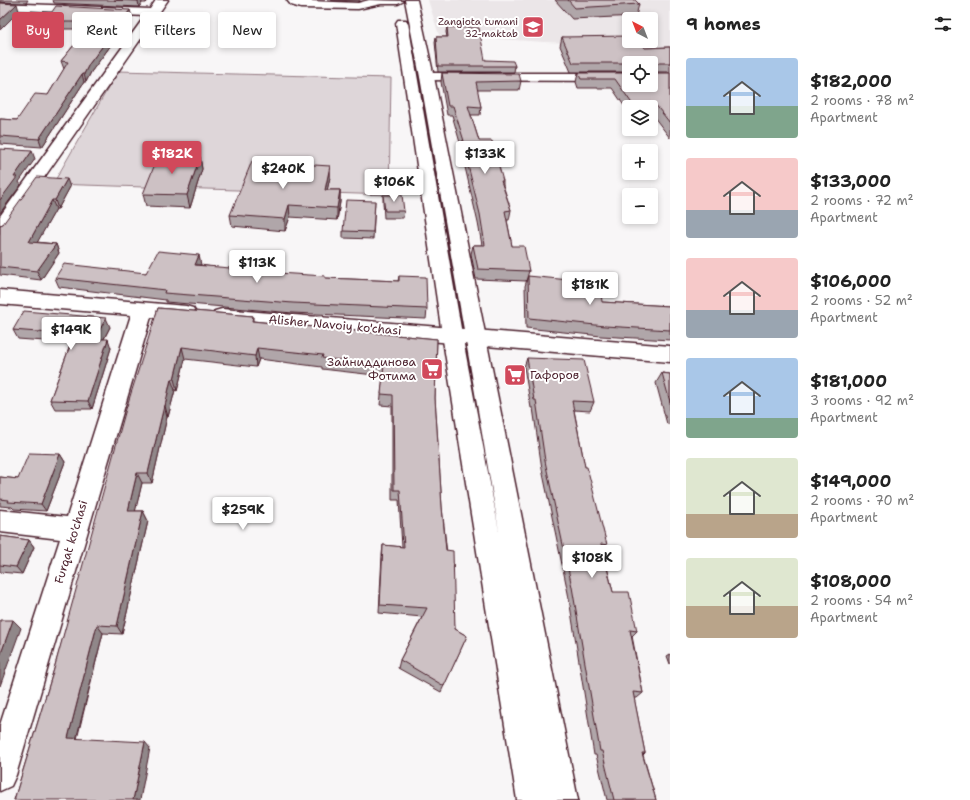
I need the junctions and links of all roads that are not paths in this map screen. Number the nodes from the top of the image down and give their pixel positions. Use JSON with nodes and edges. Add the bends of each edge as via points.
{"nodes":[{"id":1,"x":162,"y":0,"type":"edge"},
{"id":2,"x":293,"y":0,"type":"edge"},
{"id":3,"x":387,"y":0,"type":"edge"},
{"id":4,"x":411,"y":0,"type":"edge"},
{"id":5,"x":90,"y":4,"type":"edge"},
{"id":6,"x":0,"y":6,"type":"edge"},
{"id":7,"x":145,"y":12,"type":"edge"},
{"id":8,"x":153,"y":12,"type":"edge"},
{"id":9,"x":140,"y":29,"type":"edge"},
{"id":10,"x":427,"y":76,"type":"junction"},
{"id":11,"x":622,"y":77,"type":"edge"},
{"id":12,"x":0,"y":228,"type":"edge"},
{"id":13,"x":0,"y":297,"type":"edge"},
{"id":14,"x":143,"y":309,"type":"junction"},
{"id":15,"x":452,"y":334,"type":"junction"},
{"id":16,"x":475,"y":336,"type":"junction"},
{"id":17,"x":670,"y":354,"type":"edge"},
{"id":18,"x":0,"y":521,"type":"edge"},
{"id":19,"x":76,"y":529,"type":"junction"},
{"id":20,"x":0,"y":775,"type":"edge"},
{"id":21,"x":533,"y":800,"type":"edge"},
{"id":22,"x":562,"y":800,"type":"edge"}],
"edges":[{"from":1,"to":8,"type":"main road"},
{"from":2,"to":3,"type":"main road","via":[[301,5],[351,6]]},
{"from":3,"to":15,"type":"main road"},
{"from":4,"to":10,"type":"main road"},
{"from":5,"to":6,"type":"main road"},
{"from":5,"to":7,"type":"main road"},
{"from":9,"to":12,"type":"main road","via":[[45,153]]},
{"from":10,"to":11,"type":"main road"},
{"from":10,"to":16,"type":"main road"},
{"from":13,"to":14,"type":"main road","name":"Alisher Navoiy ko'chasi"},
{"from":14,"to":15,"type":"main road","name":"Alisher Navoiy ko'chasi"},
{"from":14,"to":19,"type":"main road","name":"Furqat ko'chasi"},
{"from":15,"to":16,"type":"main road","name":"Alisher Navoiy ko'chasi"},
{"from":15,"to":21,"type":"main road"},
{"from":16,"to":17,"type":"main road","name":"Alisher Navoiy ko'chasi"},
{"from":16,"to":22,"type":"main road"},
{"from":18,"to":19,"type":"main road"},
{"from":19,"to":20,"type":"main road","name":"Furqat ko'chasi"}]}
